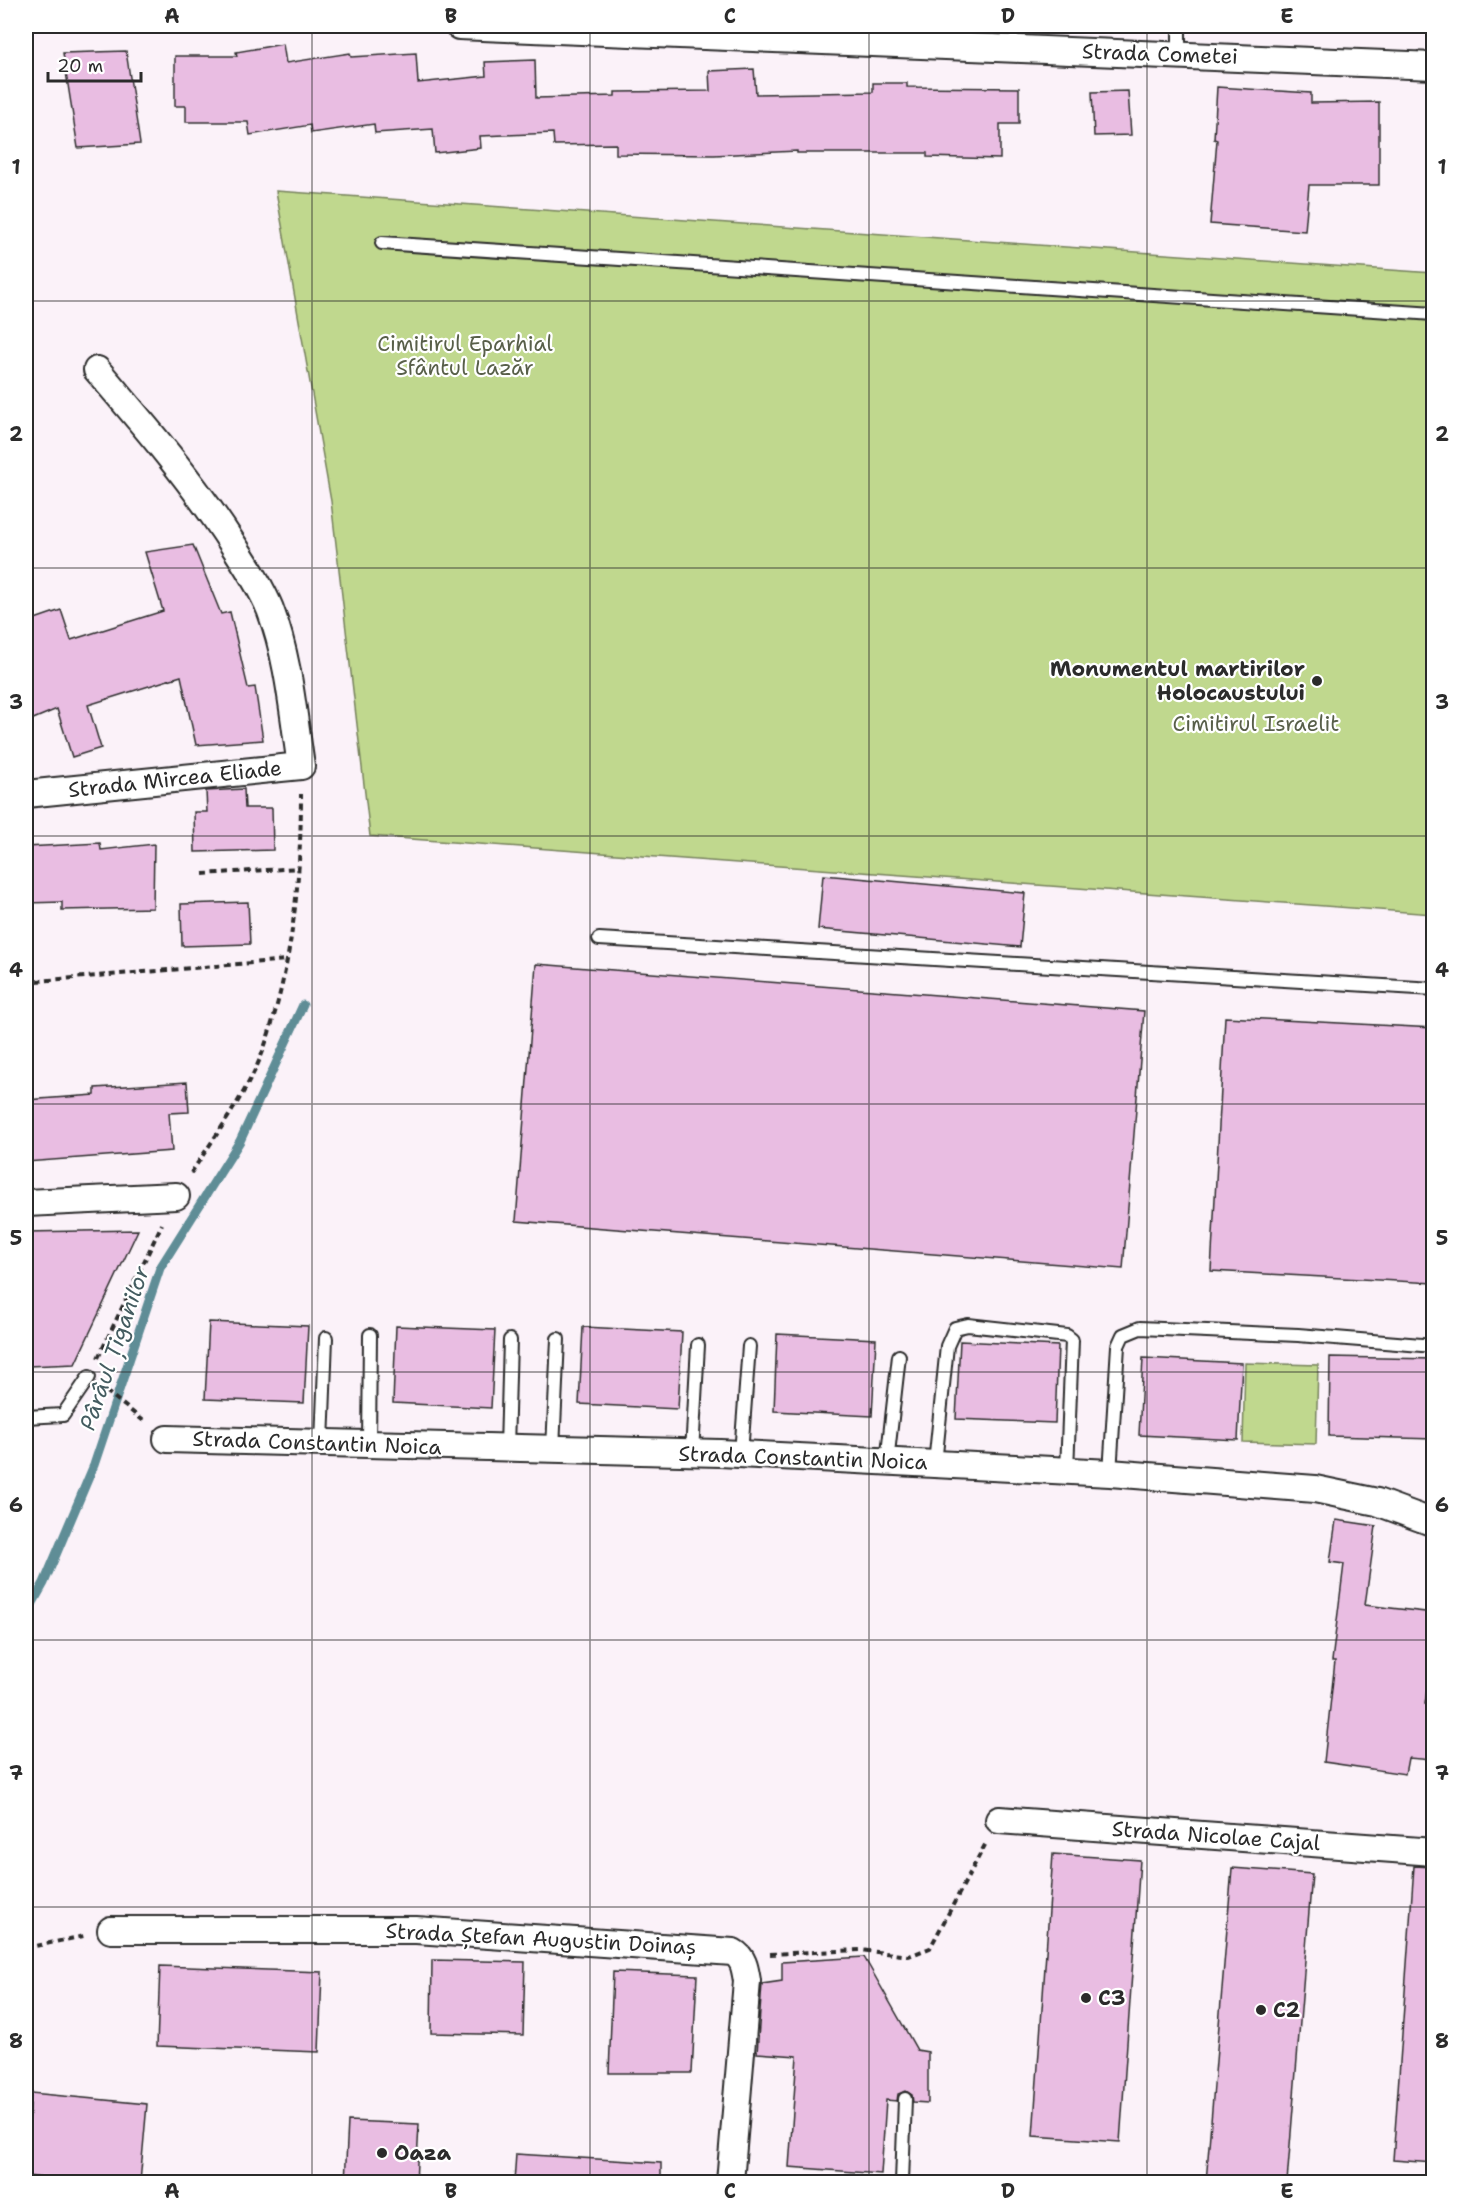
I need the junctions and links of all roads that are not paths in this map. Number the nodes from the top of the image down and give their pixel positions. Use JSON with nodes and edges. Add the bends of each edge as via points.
{"nodes":[{"id":1,"x":459,"y":26,"type":"edge"},
{"id":2,"x":1179,"y":26,"type":"edge"},
{"id":3,"x":598,"y":29,"type":"edge"},
{"id":4,"x":958,"y":36,"type":"edge"},
{"id":5,"x":1179,"y":55,"type":"junction"},
{"id":6,"x":1434,"y":66,"type":"edge"},
{"id":7,"x":382,"y":243,"type":"dead end"},
{"id":8,"x":1434,"y":314,"type":"edge"},
{"id":9,"x":97,"y":370,"type":"dead end"},
{"id":10,"x":26,"y":794,"type":"edge"},
{"id":11,"x":599,"y":939,"type":"dead end"},
{"id":12,"x":1434,"y":989,"type":"edge"},
{"id":13,"x":176,"y":1196,"type":"road end"},
{"id":14,"x":26,"y":1203,"type":"edge"},
{"id":15,"x":370,"y":1335,"type":"dead end"},
{"id":16,"x":326,"y":1338,"type":"dead end"},
{"id":17,"x":558,"y":1339,"type":"dead end"},
{"id":18,"x":510,"y":1340,"type":"dead end"},
{"id":19,"x":698,"y":1345,"type":"dead end"},
{"id":20,"x":749,"y":1346,"type":"dead end"},
{"id":21,"x":1434,"y":1346,"type":"edge"},
{"id":22,"x":899,"y":1356,"type":"dead end"},
{"id":23,"x":89,"y":1377,"type":"road end"},
{"id":24,"x":26,"y":1417,"type":"edge"},
{"id":25,"x":167,"y":1439,"type":"road end"},
{"id":26,"x":322,"y":1443,"type":"junction"},
{"id":27,"x":369,"y":1444,"type":"junction"},
{"id":28,"x":507,"y":1448,"type":"junction"},
{"id":29,"x":553,"y":1449,"type":"junction"},
{"id":30,"x":692,"y":1453,"type":"junction"},
{"id":31,"x":741,"y":1454,"type":"junction"},
{"id":32,"x":887,"y":1461,"type":"junction"},
{"id":33,"x":935,"y":1464,"type":"junction"},
{"id":34,"x":1067,"y":1471,"type":"junction"},
{"id":35,"x":1110,"y":1473,"type":"junction"},
{"id":36,"x":1434,"y":1523,"type":"edge"},
{"id":37,"x":999,"y":1820,"type":"road end"},
{"id":38,"x":1434,"y":1852,"type":"edge"},
{"id":39,"x":111,"y":1930,"type":"road end"},
{"id":40,"x":905,"y":2099,"type":"dead end"},
{"id":41,"x":730,"y":2182,"type":"edge"},
{"id":42,"x":902,"y":2182,"type":"edge"}],
"edges":[{"from":1,"to":3,"type":"street","name":"Strada Cometei"},
{"from":2,"to":5,"type":"lane"},
{"from":3,"to":4,"type":"street","name":"Strada Cometei"},
{"from":4,"to":5,"type":"street","name":"Strada Cometei"},
{"from":5,"to":6,"type":"street","name":"Strada Cometei"},
{"from":7,"to":8,"type":"lane"},
{"from":9,"to":10,"type":"street","name":"Strada Mircea Eliade","via":[[176,463],[253,576],[280,641],[301,766]]},
{"from":11,"to":12,"type":"lane"},
{"from":13,"to":14,"type":"street"},
{"from":15,"to":27,"type":"lane"},
{"from":16,"to":26,"type":"lane"},
{"from":17,"to":29,"type":"lane"},
{"from":18,"to":28,"type":"lane"},
{"from":19,"to":30,"type":"lane"},
{"from":20,"to":31,"type":"lane"},
{"from":21,"to":35,"type":"lane","via":[[1140,1328],[1123,1335],[1118,1346]]},
{"from":22,"to":32,"type":"lane"},
{"from":23,"to":24,"type":"lane","via":[[63,1415]]},
{"from":25,"to":26,"type":"street","name":"Strada Constantin Noica"},
{"from":26,"to":27,"type":"street","name":"Strada Constantin Noica"},
{"from":27,"to":28,"type":"street","name":"Strada Constantin Noica"},
{"from":28,"to":29,"type":"street","name":"Strada Constantin Noica"},
{"from":29,"to":30,"type":"street","name":"Strada Constantin Noica"},
{"from":30,"to":31,"type":"street","name":"Strada Constantin Noica"},
{"from":31,"to":32,"type":"street","name":"Strada Constantin Noica"},
{"from":32,"to":33,"type":"street","name":"Strada Constantin Noica"},
{"from":33,"to":34,"type":"street","name":"Strada Constantin Noica"},
{"from":33,"to":34,"type":"lane","via":[[947,1346],[955,1328],[968,1325],[1067,1336],[1072,1340]]},
{"from":34,"to":35,"type":"street","name":"Strada Constantin Noica"},
{"from":35,"to":36,"type":"street","name":"Strada Constantin Noica","via":[[1315,1489],[1377,1502]]},
{"from":37,"to":38,"type":"street","name":"Strada Nicolae Cajal"},
{"from":39,"to":41,"type":"street","name":"Strada Ștefan Augustin Doinaș","via":[[416,1930],[726,1950],[739,1955],[747,1981]]},
{"from":40,"to":42,"type":"lane"}]}
